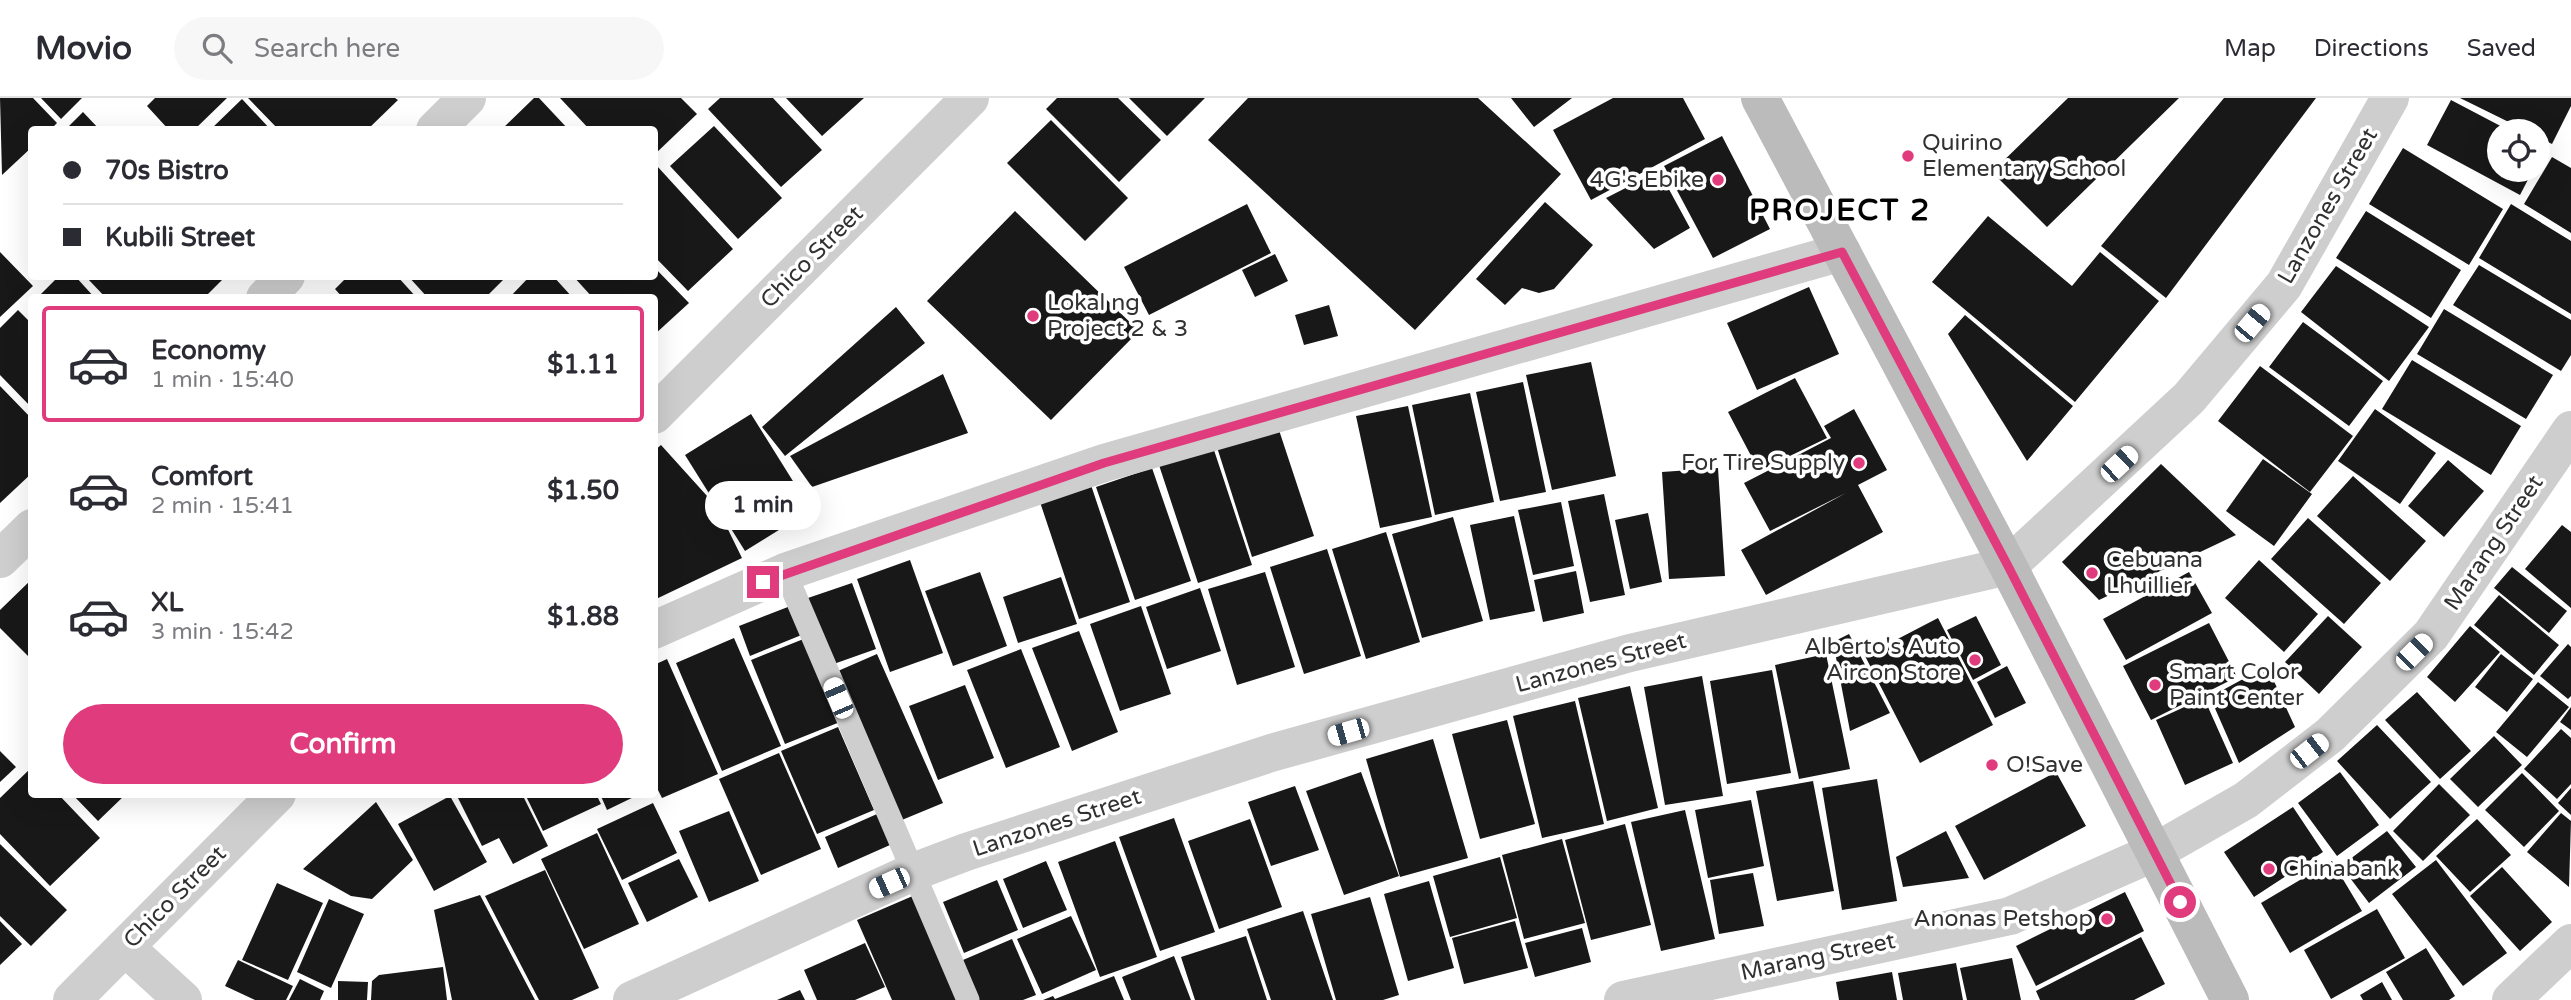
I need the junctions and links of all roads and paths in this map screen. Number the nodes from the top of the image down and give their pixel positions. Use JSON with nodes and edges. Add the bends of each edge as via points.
{"nodes":[{"id":1,"x":467,"y":98,"type":"edge"},
{"id":2,"x":970,"y":98,"type":"edge"},
{"id":3,"x":1760,"y":98,"type":"edge"},
{"id":4,"x":2390,"y":98,"type":"edge"},
{"id":5,"x":439,"y":126,"type":"edge"},
{"id":6,"x":1842,"y":252,"type":"junction"},
{"id":7,"x":282,"y":280,"type":"edge"},
{"id":8,"x":269,"y":294,"type":"edge"},
{"id":9,"x":658,"y":411,"type":"edge"},
{"id":10,"x":2571,"y":430,"type":"edge"},
{"id":11,"x":28,"y":532,"type":"edge"},
{"id":12,"x":0,"y":559,"type":"edge"},
{"id":13,"x":2008,"y":566,"type":"junction"},
{"id":14,"x":785,"y":572,"type":"junction"},
{"id":15,"x":658,"y":628,"type":"edge"},
{"id":16,"x":273,"y":798,"type":"edge"},
{"id":17,"x":2155,"y":852,"type":"junction"},
{"id":18,"x":913,"y":872,"type":"junction"},
{"id":19,"x":2571,"y":943,"type":"edge"},
{"id":20,"x":125,"y":947,"type":"junction"},
{"id":21,"x":72,"y":1000,"type":"edge"},
{"id":22,"x":183,"y":1000,"type":"edge"},
{"id":23,"x":632,"y":1000,"type":"edge"},
{"id":24,"x":968,"y":1000,"type":"edge"},
{"id":25,"x":1623,"y":1000,"type":"edge"},
{"id":26,"x":2230,"y":1000,"type":"edge"},
{"id":27,"x":2511,"y":1000,"type":"edge"}],
"edges":[{"from":1,"to":5,"type":"street"},
{"from":2,"to":9,"type":"street","name":"Chico Street"},
{"from":3,"to":6,"type":"main road"},
{"from":4,"to":13,"type":"street","name":"Lanzones Street","via":[[2284,285],[2189,398]]},
{"from":6,"to":13,"type":"main road"},
{"from":6,"to":14,"type":"street","via":[[1104,463]]},
{"from":7,"to":8,"type":"street"},
{"from":10,"to":17,"type":"street","name":"Marang Street","via":[[2431,635],[2330,735],[2246,800]]},
{"from":11,"to":12,"type":"street"},
{"from":13,"to":17,"type":"main road"},
{"from":13,"to":18,"type":"street","name":"Lanzones Street","via":[[1630,653],[1271,753]]},
{"from":14,"to":15,"type":"street"},
{"from":14,"to":18,"type":"lane"},
{"from":16,"to":20,"type":"street","name":"Chico Street"},
{"from":17,"to":25,"type":"street","name":"Marang Street","via":[[2010,916]]},
{"from":17,"to":26,"type":"main road"},
{"from":18,"to":23,"type":"street","name":"Lanzones Street"},
{"from":18,"to":24,"type":"lane"},
{"from":19,"to":27,"type":"street"},
{"from":20,"to":21,"type":"street","name":"Chico Street"},
{"from":20,"to":22,"type":"street"}]}
